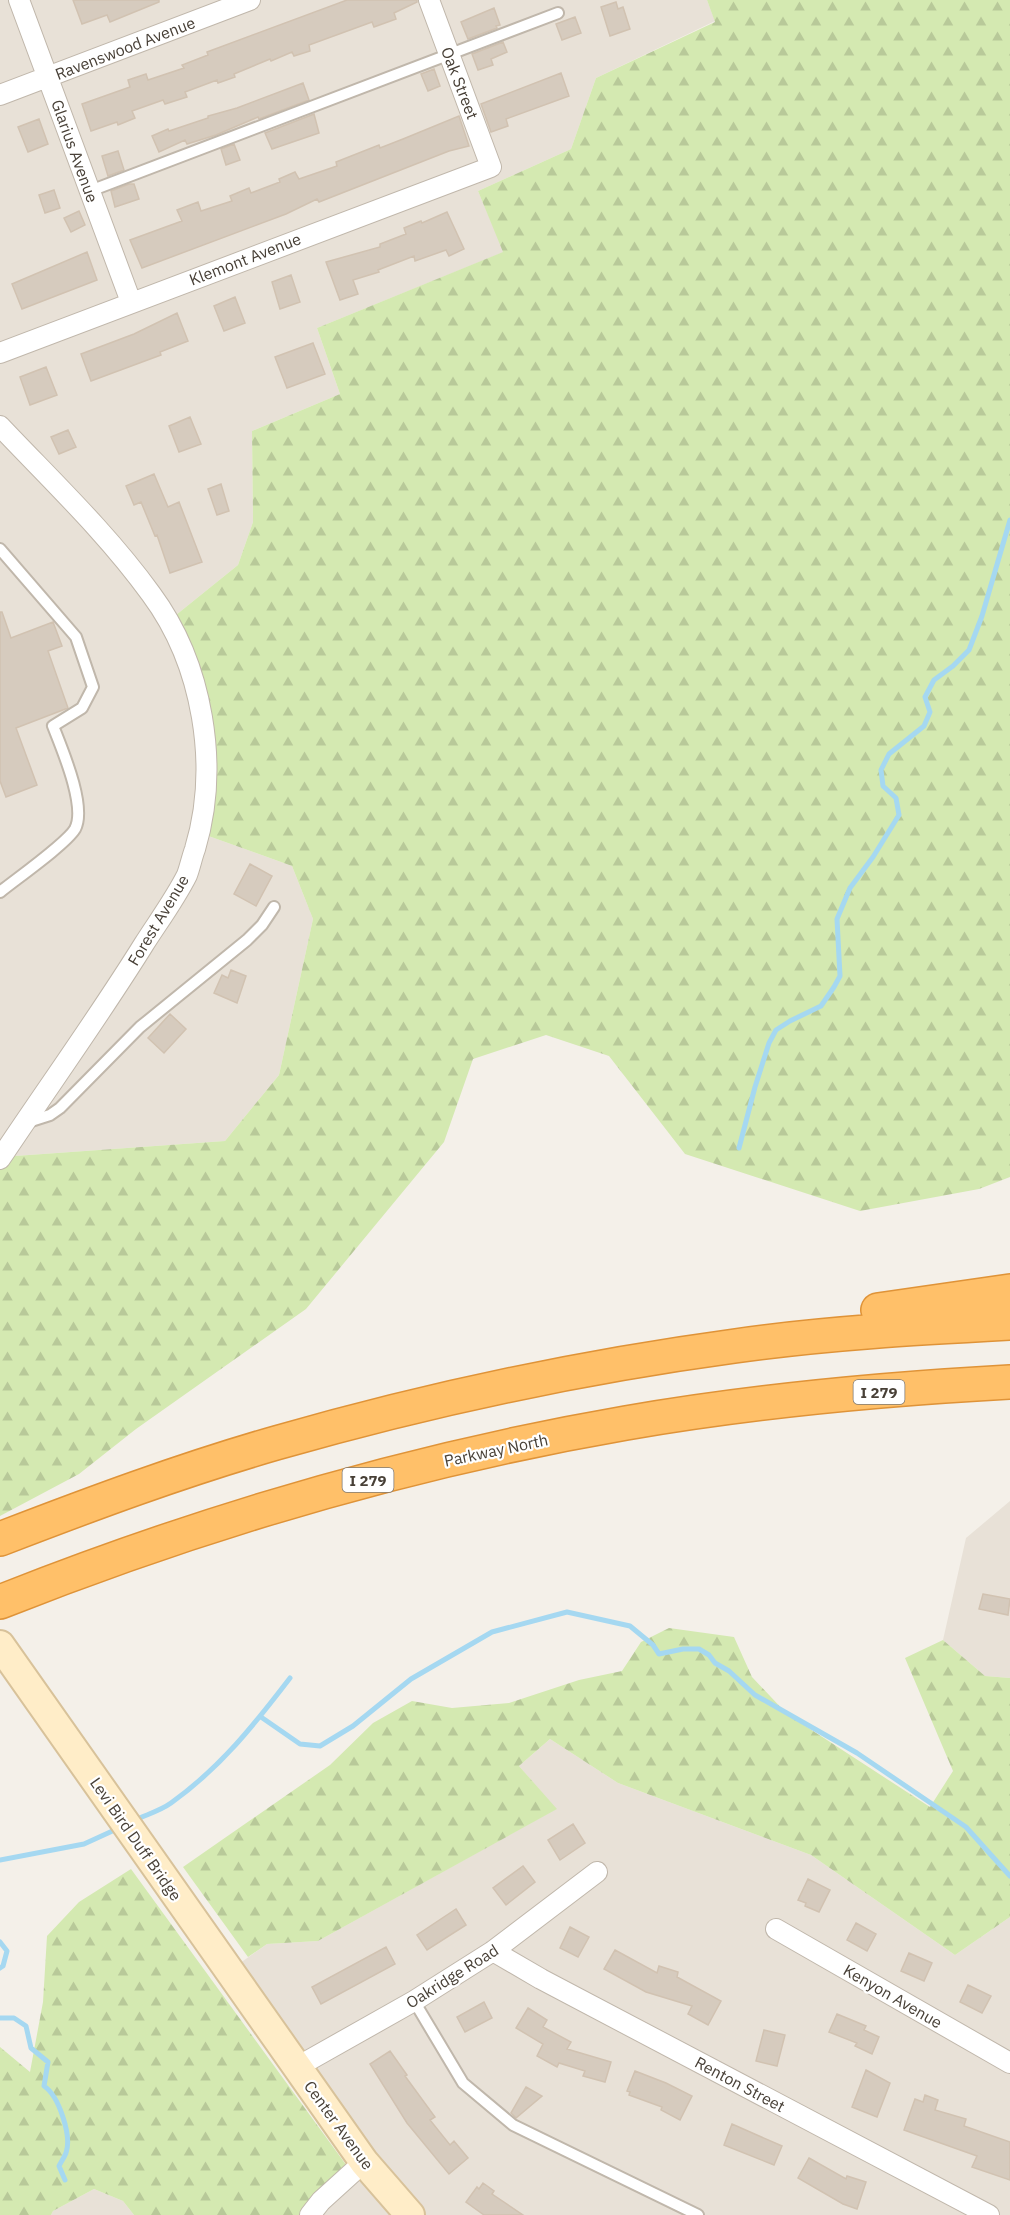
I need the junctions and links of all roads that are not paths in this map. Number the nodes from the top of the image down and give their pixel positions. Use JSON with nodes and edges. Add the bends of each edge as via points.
{"nodes":[{"id":1,"x":19,"y":0,"type":"edge"},
{"id":2,"x":250,"y":0,"type":"edge"},
{"id":3,"x":429,"y":0,"type":"edge"},
{"id":4,"x":558,"y":13,"type":"dead end"},
{"id":5,"x":449,"y":55,"type":"junction"},
{"id":6,"x":48,"y":77,"type":"junction"},
{"id":7,"x":0,"y":95,"type":"edge"},
{"id":8,"x":491,"y":167,"type":"joint"},
{"id":9,"x":90,"y":191,"type":"junction"},
{"id":10,"x":131,"y":302,"type":"junction"},
{"id":11,"x":0,"y":353,"type":"edge"},
{"id":12,"x":0,"y":426,"type":"edge"},
{"id":13,"x":0,"y":549,"type":"edge"},
{"id":14,"x":0,"y":892,"type":"edge"},
{"id":15,"x":274,"y":907,"type":"dead end"},
{"id":16,"x":24,"y":1123,"type":"junction"},
{"id":17,"x":0,"y":1159,"type":"edge"},
{"id":18,"x":1010,"y":1291,"type":"edge"},
{"id":19,"x":1010,"y":1323,"type":"edge"},
{"id":20,"x":1010,"y":1382,"type":"edge"},
{"id":21,"x":426,"y":1405,"type":"junction"},
{"id":22,"x":0,"y":1539,"type":"edge"},
{"id":23,"x":0,"y":1602,"type":"edge"},
{"id":24,"x":0,"y":1645,"type":"edge"},
{"id":25,"x":597,"y":1872,"type":"dead end"},
{"id":26,"x":776,"y":1929,"type":"dead end"},
{"id":27,"x":494,"y":1951,"type":"junction"},
{"id":28,"x":414,"y":2001,"type":"junction"},
{"id":29,"x":273,"y":2032,"type":"joint"},
{"id":30,"x":1010,"y":2063,"type":"edge"},
{"id":31,"x":297,"y":2067,"type":"junction"},
{"id":32,"x":364,"y":2162,"type":"junction"},
{"id":33,"x":310,"y":2215,"type":"edge"},
{"id":34,"x":411,"y":2215,"type":"edge"},
{"id":35,"x":698,"y":2215,"type":"edge"},
{"id":36,"x":988,"y":2215,"type":"edge"}],
"edges":[{"from":1,"to":6,"type":"street","name":"Glarius Avenue"},
{"from":2,"to":6,"type":"street","name":"Ravenswood Avenue"},
{"from":3,"to":5,"type":"street","name":"Oak Street"},
{"from":4,"to":5,"type":"lane"},
{"from":5,"to":8,"type":"street","name":"Oak Street"},
{"from":5,"to":9,"type":"lane"},
{"from":6,"to":7,"type":"street","name":"Ravenswood Avenue"},
{"from":6,"to":9,"type":"street","name":"Glarius Avenue"},
{"from":8,"to":10,"type":"street","name":"Klemont Avenue"},
{"from":9,"to":10,"type":"street","name":"Glarius Avenue"},
{"from":10,"to":11,"type":"street","name":"Klemont Avenue"},
{"from":12,"to":16,"type":"street","name":"Forest Avenue","via":[[153,595],[189,665],[205,748],[204,808],[187,874],[114,993]]},
{"from":13,"to":14,"type":"lane","via":[[76,637],[93,687],[82,708],[53,726],[71,771],[78,818],[74,830]]},
{"from":15,"to":16,"type":"lane","via":[[247,940],[140,1027],[60,1108]]},
{"from":16,"to":17,"type":"street","name":"Forest Avenue"},
{"from":18,"to":21,"type":"highway","via":[[646,1343],[563,1362]]},
{"from":19,"to":21,"type":"highway","via":[[871,1331],[736,1345],[563,1374]]},
{"from":20,"to":23,"type":"highway","name":"Parkway North","number":"I 279","via":[[818,1397],[627,1423],[519,1444],[292,1500],[122,1556]]},
{"from":21,"to":22,"type":"highway","via":[[274,1444]]},
{"from":24,"to":29,"type":"street","name":"Levi Bird Duff Bridge"},
{"from":25,"to":27,"type":"street","name":"Oakridge Road"},
{"from":26,"to":30,"type":"street","name":"Kenyon Avenue"},
{"from":27,"to":28,"type":"street","name":"Oakridge Road"},
{"from":27,"to":36,"type":"street","name":"Renton Street"},
{"from":28,"to":31,"type":"street","name":"Oakridge Road"},
{"from":28,"to":35,"type":"lane","via":[[463,2083],[513,2125]]},
{"from":29,"to":31,"type":"street","name":"Center Avenue"},
{"from":31,"to":32,"type":"street","name":"Center Avenue"},
{"from":32,"to":33,"type":"street"},
{"from":32,"to":34,"type":"street","name":"Center Avenue"}]}
